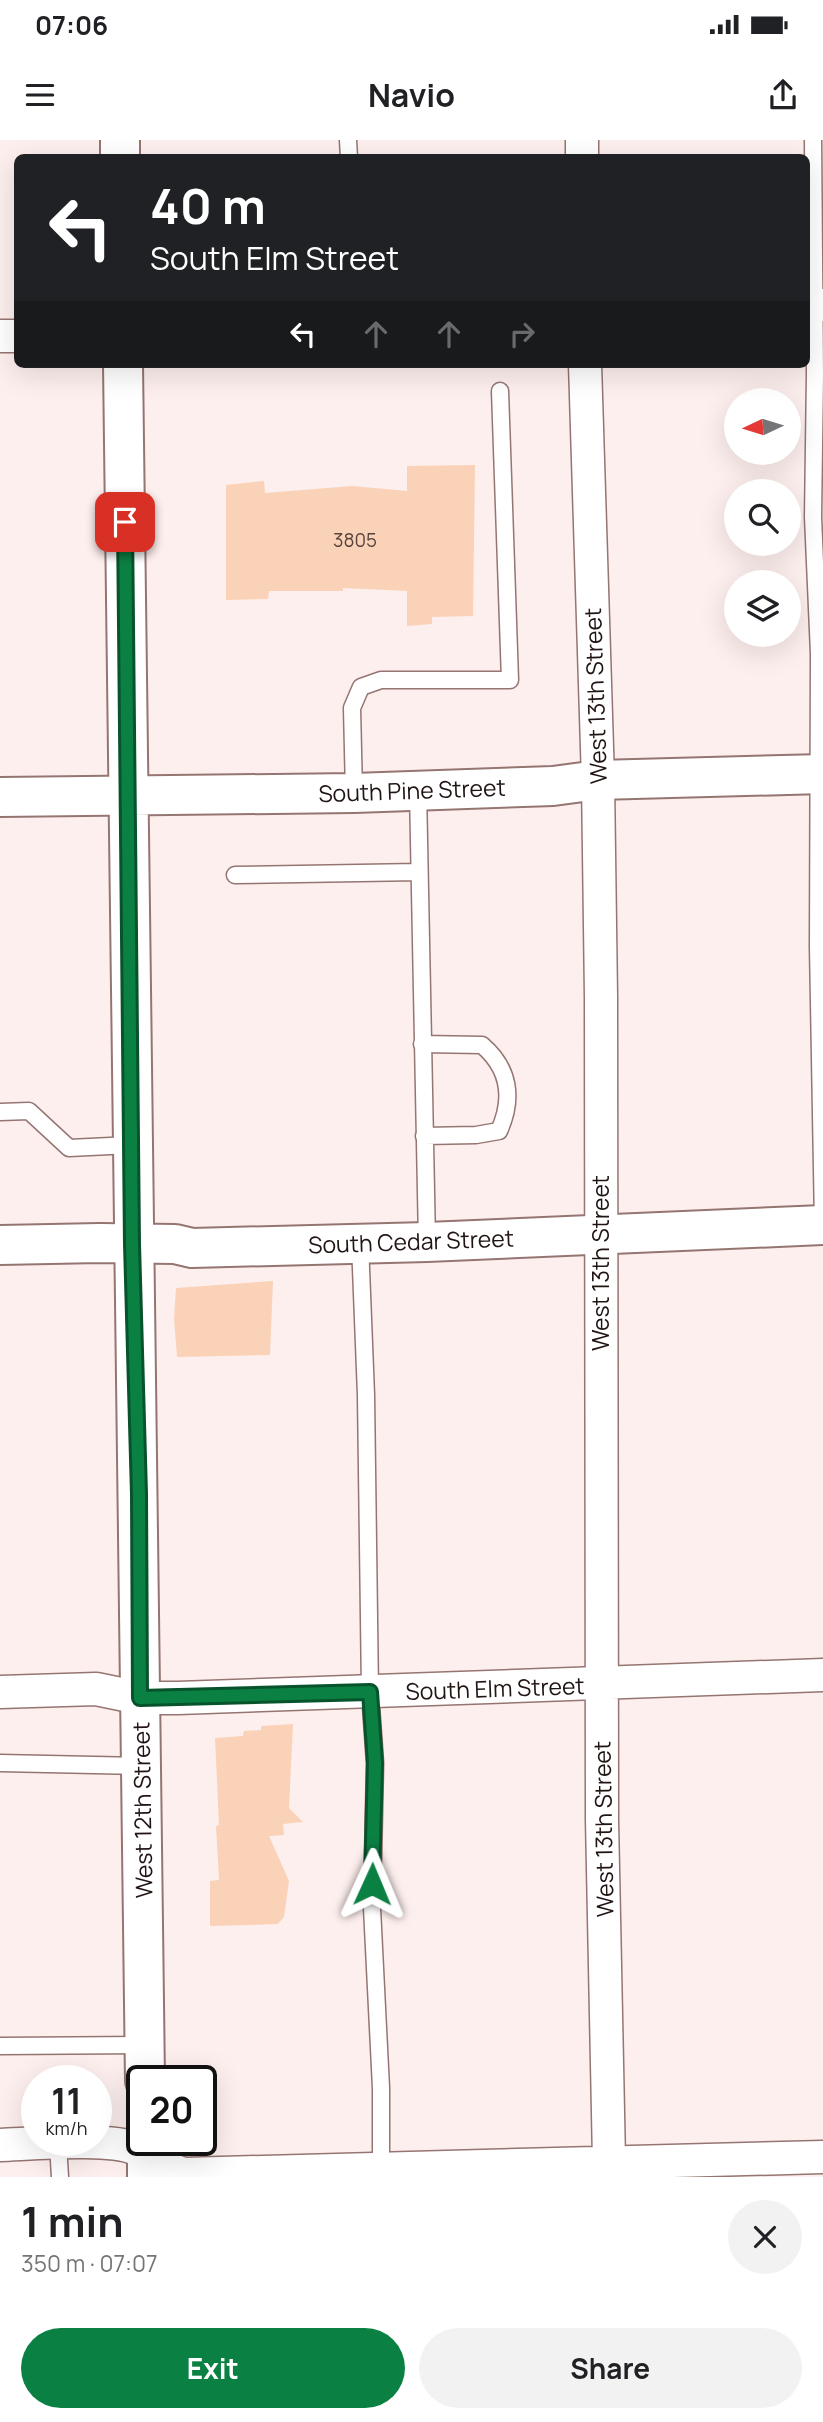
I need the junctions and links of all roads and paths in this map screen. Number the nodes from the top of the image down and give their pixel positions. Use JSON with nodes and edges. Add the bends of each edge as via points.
{"nodes":[{"id":1,"x":813,"y":140,"type":"edge"},
{"id":2,"x":814,"y":305,"type":"edge"},
{"id":3,"x":123,"y":368,"type":"edge"},
{"id":4,"x":585,"y":368,"type":"edge"},
{"id":5,"x":500,"y":391,"type":"dead end"},
{"id":6,"x":820,"y":774,"type":"edge"},
{"id":7,"x":598,"y":780,"type":"junction"},
{"id":8,"x":418,"y":790,"type":"junction"},
{"id":9,"x":354,"y":793,"type":"junction"},
{"id":10,"x":128,"y":794,"type":"junction"},
{"id":11,"x":0,"y":797,"type":"edge"},
{"id":12,"x":419,"y":872,"type":"junction"},
{"id":13,"x":235,"y":875,"type":"dead end"},
{"id":14,"x":422,"y":1044,"type":"junction"},
{"id":15,"x":0,"y":1112,"type":"edge"},
{"id":16,"x":424,"y":1136,"type":"junction"},
{"id":17,"x":131,"y":1145,"type":"junction"},
{"id":18,"x":823,"y":1224,"type":"edge"},
{"id":19,"x":600,"y":1233,"type":"junction"},
{"id":20,"x":428,"y":1241,"type":"junction"},
{"id":21,"x":360,"y":1243,"type":"junction"},
{"id":22,"x":132,"y":1244,"type":"junction"},
{"id":23,"x":0,"y":1245,"type":"edge"},
{"id":24,"x":823,"y":1675,"type":"edge"},
{"id":25,"x":602,"y":1684,"type":"junction"},
{"id":26,"x":0,"y":1692,"type":"edge"},
{"id":27,"x":370,"y":1692,"type":"junction"},
{"id":28,"x":140,"y":1698,"type":"junction"},
{"id":29,"x":0,"y":1763,"type":"edge"},
{"id":30,"x":142,"y":1766,"type":"junction"},
{"id":31,"x":0,"y":2046,"type":"edge"},
{"id":32,"x":145,"y":2063,"type":"edge"},
{"id":33,"x":0,"y":2145,"type":"edge"},
{"id":34,"x":21,"y":2145,"type":"edge"},
{"id":35,"x":112,"y":2145,"type":"edge"},
{"id":36,"x":59,"y":2156,"type":"edge"},
{"id":37,"x":823,"y":2157,"type":"edge"},
{"id":38,"x":147,"y":2158,"type":"edge"},
{"id":39,"x":623,"y":2166,"type":"edge"},
{"id":40,"x":389,"y":2170,"type":"edge"},
{"id":41,"x":60,"y":2177,"type":"edge"}],
"edges":[{"from":1,"to":2,"type":"lane"},
{"from":2,"to":6,"type":"lane","via":[[813,517]]},
{"from":3,"to":10,"type":"main road","name":"West 12th Street"},
{"from":4,"to":7,"type":"street","name":"West 13th Street"},
{"from":5,"to":9,"type":"lane","via":[[509,680],[381,680],[361,687],[352,708]]},
{"from":6,"to":7,"type":"main road","name":"South Pine Street"},
{"from":6,"to":18,"type":"lane"},
{"from":7,"to":8,"type":"main road","name":"South Pine Street"},
{"from":7,"to":19,"type":"street","name":"West 13th Street"},
{"from":8,"to":9,"type":"main road","name":"South Pine Street"},
{"from":8,"to":12,"type":"lane"},
{"from":9,"to":10,"type":"main road","name":"South Pine Street"},
{"from":10,"to":11,"type":"main road","name":"South Pine Street"},
{"from":10,"to":17,"type":"main road","name":"West 12th Street"},
{"from":12,"to":13,"type":"lane"},
{"from":12,"to":14,"type":"lane"},
{"from":14,"to":16,"type":"lane"},
{"from":14,"to":16,"type":"lane","via":[[482,1045],[498,1059],[505,1076],[506,1116],[499,1130]]},
{"from":15,"to":17,"type":"lane","via":[[29,1111],[69,1148]]},
{"from":16,"to":20,"type":"lane"},
{"from":17,"to":22,"type":"main road","name":"West 12th Street"},
{"from":18,"to":19,"type":"main road","name":"South Cedar Street"},
{"from":19,"to":20,"type":"main road","name":"South Cedar Street"},
{"from":19,"to":25,"type":"street","name":"West 13th Street"},
{"from":20,"to":21,"type":"main road","name":"South Cedar Street"},
{"from":21,"to":22,"type":"main road","name":"South Cedar Street","via":[[192,1248]]},
{"from":21,"to":27,"type":"lane"},
{"from":22,"to":23,"type":"main road","name":"South Cedar Street"},
{"from":22,"to":28,"type":"main road","name":"West 12th Street"},
{"from":24,"to":25,"type":"street","name":"South Elm Street"},
{"from":25,"to":27,"type":"street","name":"South Elm Street"},
{"from":25,"to":39,"type":"street","name":"West 13th Street"},
{"from":26,"to":28,"type":"street","name":"South Elm Street","via":[[96,1689]]},
{"from":27,"to":28,"type":"street","name":"South Elm Street"},
{"from":27,"to":40,"type":"lane","via":[[375,1763],[372,1908]]},
{"from":28,"to":30,"type":"main road","name":"West 12th Street"},
{"from":29,"to":30,"type":"lane"},
{"from":30,"to":32,"type":"main road","name":"West 12th Street"},
{"from":31,"to":32,"type":"lane"},
{"from":33,"to":34,"type":"street"},
{"from":35,"to":38,"type":"street","via":[[135,2148]]},
{"from":36,"to":41,"type":"lane"},
{"from":37,"to":39,"type":"street"},
{"from":38,"to":40,"type":"street","via":[[184,2174]]},
{"from":39,"to":40,"type":"street"}]}
